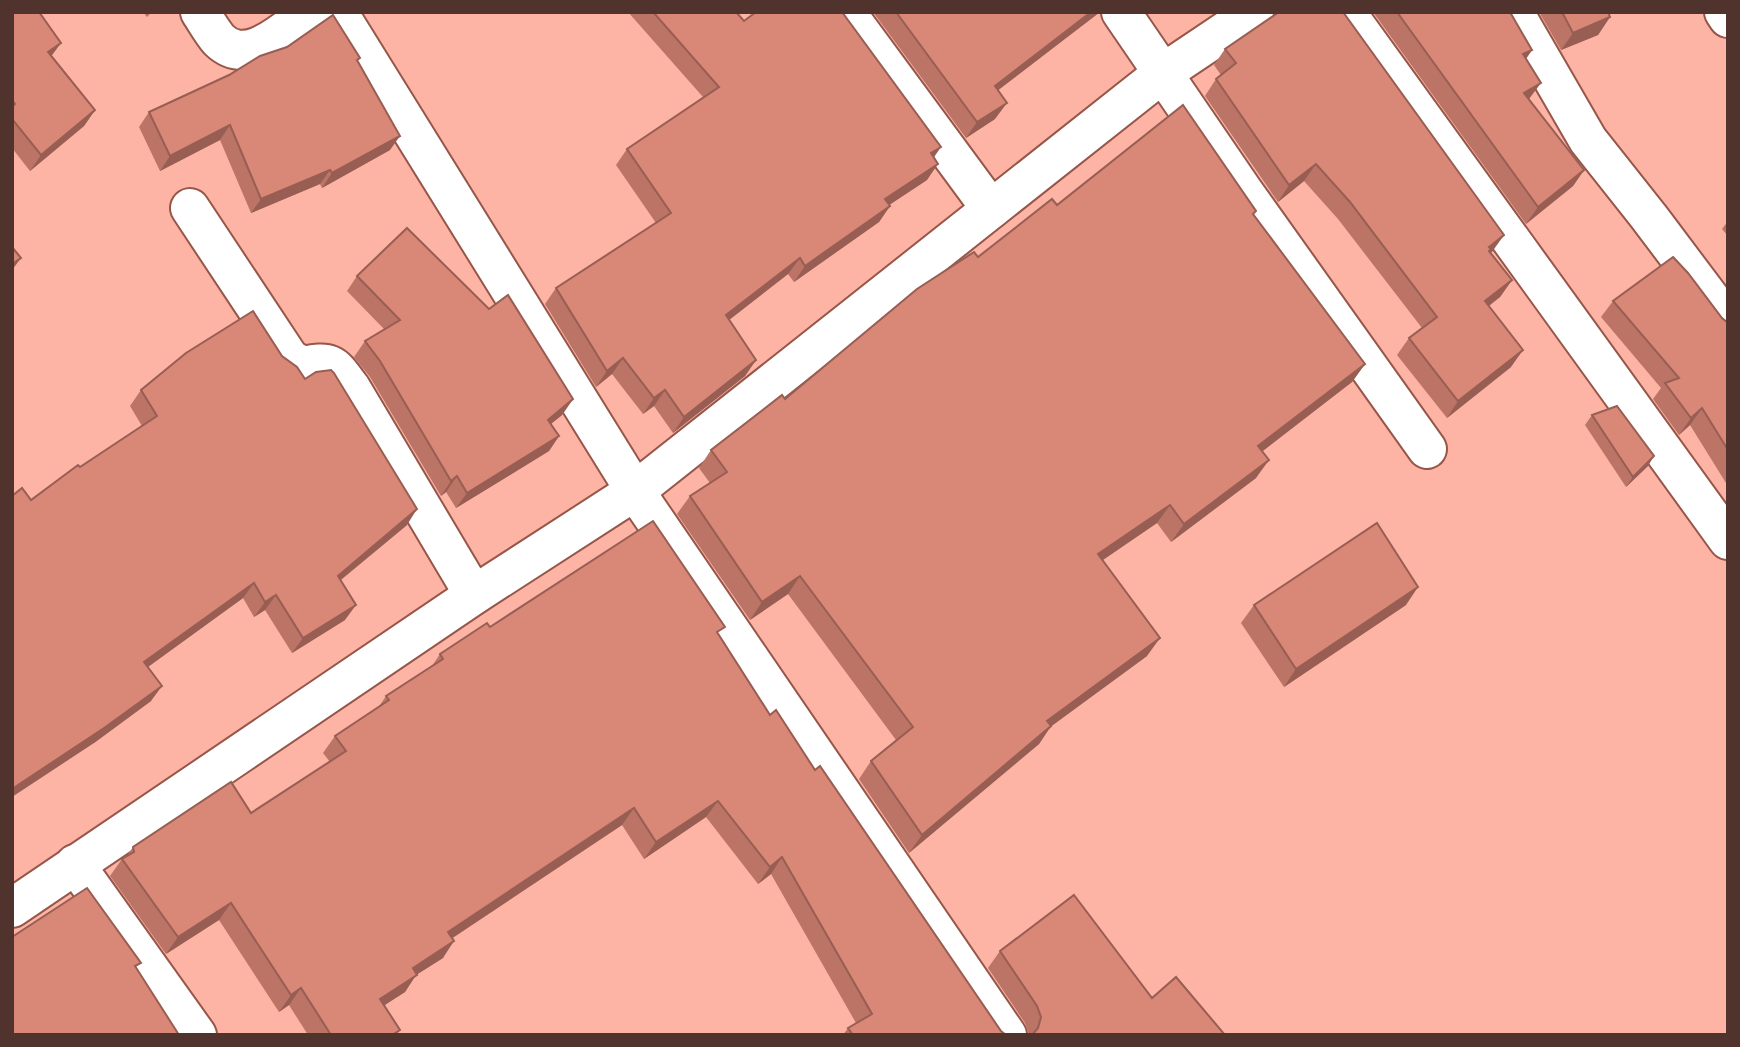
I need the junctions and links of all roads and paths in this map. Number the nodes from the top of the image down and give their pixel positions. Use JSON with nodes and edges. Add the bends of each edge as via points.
{"nodes":[{"id":1,"x":200,"y":12,"type":"edge"},
{"id":2,"x":310,"y":12,"type":"edge"},
{"id":3,"x":338,"y":12,"type":"edge"},
{"id":4,"x":846,"y":12,"type":"edge"},
{"id":5,"x":1121,"y":12,"type":"edge"},
{"id":6,"x":1254,"y":12,"type":"edge"},
{"id":7,"x":1346,"y":12,"type":"edge"},
{"id":8,"x":1514,"y":12,"type":"edge"},
{"id":9,"x":1724,"y":12,"type":"edge"},
{"id":10,"x":1728,"y":18,"type":"edge"},
{"id":11,"x":1163,"y":73,"type":"junction"},
{"id":12,"x":190,"y":208,"type":"dead end"},
{"id":13,"x":991,"y":209,"type":"junction"},
{"id":14,"x":1728,"y":323,"type":"edge"},
{"id":15,"x":1427,"y":449,"type":"dead end"},
{"id":16,"x":635,"y":491,"type":"junction"},
{"id":17,"x":1725,"y":528,"type":"edge"},
{"id":18,"x":474,"y":595,"type":"junction"},
{"id":19,"x":75,"y":864,"type":"junction"},
{"id":20,"x":12,"y":908,"type":"edge"},
{"id":21,"x":197,"y":1035,"type":"edge"},
{"id":22,"x":1007,"y":1035,"type":"edge"}],
"edges":[{"from":1,"to":2,"type":"street","via":[[219,39],[231,49],[245,50],[257,49]]},
{"from":3,"to":16,"type":"street"},
{"from":4,"to":13,"type":"street"},
{"from":5,"to":11,"type":"street"},
{"from":6,"to":11,"type":"street"},
{"from":7,"to":17,"type":"street"},
{"from":8,"to":14,"type":"street","via":[[1588,140]]},
{"from":9,"to":10,"type":"street"},
{"from":11,"to":13,"type":"street"},
{"from":11,"to":15,"type":"street"},
{"from":12,"to":18,"type":"street","via":[[290,359],[303,366],[330,364],[351,388]]},
{"from":13,"to":16,"type":"street"},
{"from":16,"to":18,"type":"street"},
{"from":16,"to":22,"type":"street"},
{"from":18,"to":19,"type":"street"},
{"from":19,"to":20,"type":"street"},
{"from":19,"to":21,"type":"street"}]}
